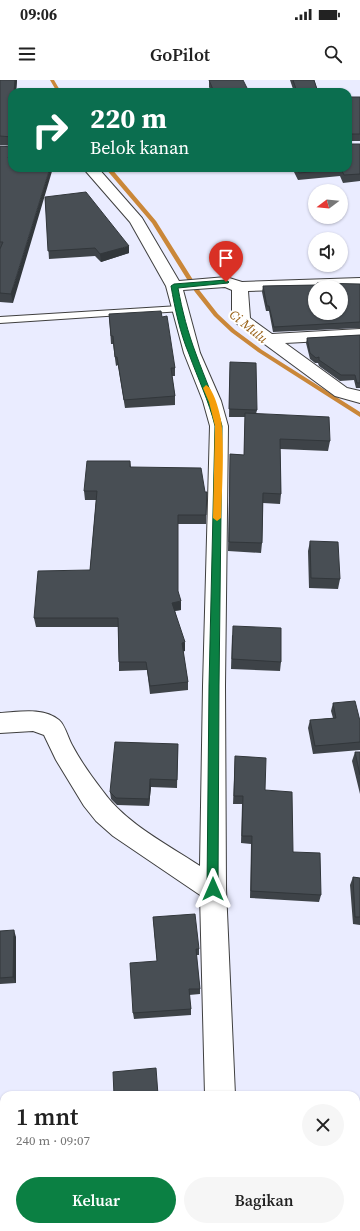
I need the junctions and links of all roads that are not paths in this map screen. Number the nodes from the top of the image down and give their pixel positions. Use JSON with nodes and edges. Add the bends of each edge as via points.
{"nodes":[{"id":1,"x":94,"y":172,"type":"edge"},
{"id":2,"x":360,"y":282,"type":"edge"},
{"id":3,"x":180,"y":286,"type":"junction"},
{"id":4,"x":240,"y":287,"type":"junction"},
{"id":5,"x":179,"y":309,"type":"junction"},
{"id":6,"x":0,"y":320,"type":"edge"},
{"id":7,"x":360,"y":334,"type":"edge"},
{"id":8,"x":267,"y":339,"type":"junction"},
{"id":9,"x":360,"y":397,"type":"edge"},
{"id":10,"x":0,"y":723,"type":"edge"},
{"id":11,"x":213,"y":889,"type":"junction"},
{"id":12,"x":220,"y":1091,"type":"edge"}],
"edges":[{"from":1,"to":3,"type":"street","via":[[137,221]]},
{"from":2,"to":4,"type":"street"},
{"from":3,"to":4,"type":"street","via":[[226,282]]},
{"from":3,"to":5,"type":"street"},
{"from":4,"to":8,"type":"street","via":[[242,320]]},
{"from":5,"to":6,"type":"lane"},
{"from":5,"to":11,"type":"street","via":[[219,426]]},
{"from":7,"to":8,"type":"street"},
{"from":8,"to":9,"type":"street","via":[[341,392]]},
{"from":10,"to":11,"type":"street","via":[[33,720],[52,728],[64,753],[105,813],[122,828]]},
{"from":11,"to":12,"type":"street"}]}
